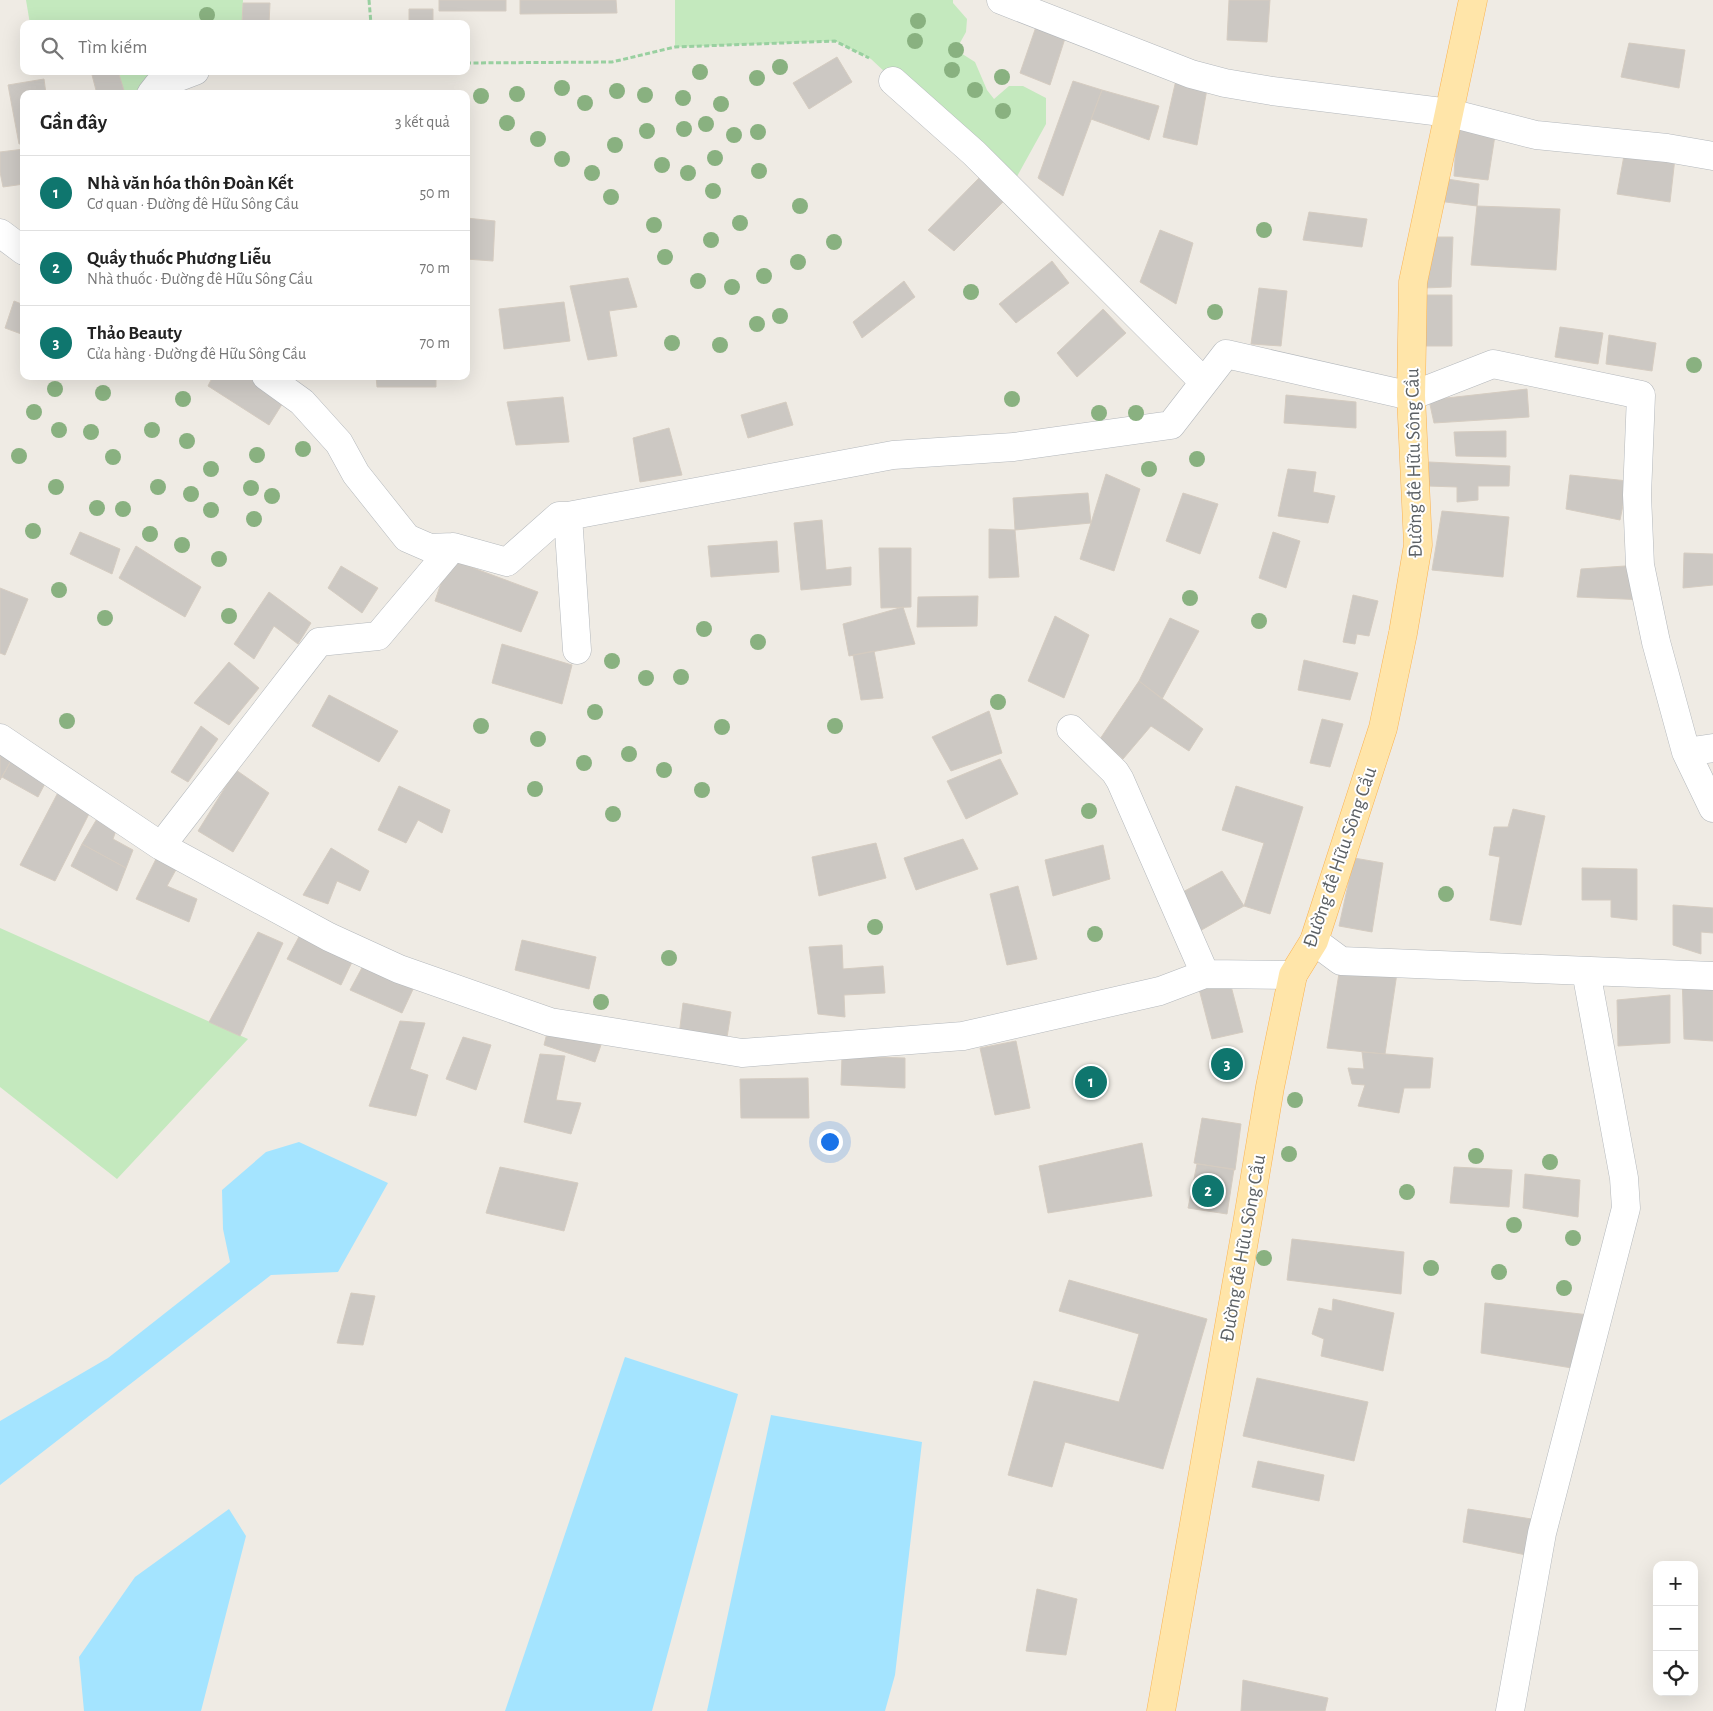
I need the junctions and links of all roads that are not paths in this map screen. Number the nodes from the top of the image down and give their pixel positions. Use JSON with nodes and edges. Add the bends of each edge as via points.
{"nodes":[{"id":1,"x":1001,"y":0,"type":"edge"},
{"id":2,"x":1473,"y":0,"type":"edge"},
{"id":3,"x":184,"y":75,"type":"edge"},
{"id":4,"x":893,"y":81,"type":"road end"},
{"id":5,"x":154,"y":90,"type":"edge"},
{"id":6,"x":1450,"y":113,"type":"junction"},
{"id":7,"x":1713,"y":156,"type":"edge"},
{"id":8,"x":0,"y":233,"type":"edge"},
{"id":9,"x":20,"y":248,"type":"edge"},
{"id":10,"x":272,"y":380,"type":"edge"},
{"id":11,"x":1204,"y":382,"type":"junction"},
{"id":12,"x":1411,"y":396,"type":"junction"},
{"id":13,"x":568,"y":516,"type":"junction"},
{"id":14,"x":453,"y":547,"type":"junction"},
{"id":15,"x":577,"y":650,"type":"dead end"},
{"id":16,"x":1071,"y":729,"type":"dead end"},
{"id":17,"x":0,"y":738,"type":"edge"},
{"id":18,"x":1713,"y":748,"type":"edge"},
{"id":19,"x":1686,"y":752,"type":"junction"},
{"id":20,"x":1713,"y":808,"type":"edge"},
{"id":21,"x":160,"y":846,"type":"junction"},
{"id":22,"x":1314,"y":941,"type":"junction"},
{"id":23,"x":1586,"y":971,"type":"junction"},
{"id":24,"x":1205,"y":974,"type":"junction"},
{"id":25,"x":1293,"y":975,"type":"junction"},
{"id":26,"x":1713,"y":976,"type":"edge"},
{"id":27,"x":1161,"y":1711,"type":"edge"},
{"id":28,"x":1510,"y":1711,"type":"edge"}],
"edges":[{"from":1,"to":6,"type":"street","via":[[1191,74],[1224,83]]},
{"from":2,"to":6,"type":"main road","name":"Đường đê Hữu Sông Cầu"},
{"from":3,"to":5,"type":"street","via":[[158,85]]},
{"from":4,"to":11,"type":"street","via":[[974,153]]},
{"from":6,"to":7,"type":"street","via":[[1536,135],[1667,148]]},
{"from":6,"to":12,"type":"main road","name":"Đường đê Hữu Sông Cầu","via":[[1413,282]]},
{"from":8,"to":9,"type":"street"},
{"from":10,"to":14,"type":"street","via":[[302,402],[339,443],[356,474],[407,538],[430,548]]},
{"from":11,"to":12,"type":"street","via":[[1226,354]]},
{"from":11,"to":13,"type":"street","via":[[1171,425],[1014,447],[893,455]]},
{"from":12,"to":19,"type":"street","via":[[1493,364],[1641,395],[1637,495],[1640,566],[1656,642]]},
{"from":12,"to":22,"type":"main road","name":"Đường đê Hữu Sông Cầu","via":[[1418,545],[1410,598],[1383,728]]},
{"from":13,"to":14,"type":"street","via":[[559,516],[507,562]]},
{"from":13,"to":15,"type":"street"},
{"from":14,"to":21,"type":"street","via":[[378,636],[319,642]]},
{"from":16,"to":24,"type":"street","via":[[1120,780]]},
{"from":17,"to":21,"type":"street"},
{"from":18,"to":19,"type":"street"},
{"from":19,"to":20,"type":"street"},
{"from":21,"to":24,"type":"street","via":[[329,937],[399,969],[550,1022],[742,1053],[963,1036],[1160,991]]},
{"from":22,"to":23,"type":"street","via":[[1341,961]]},
{"from":22,"to":25,"type":"main road","name":"Đường đê Hữu Sông Cầu"},
{"from":23,"to":26,"type":"street"},
{"from":23,"to":28,"type":"street","via":[[1624,1178],[1626,1208],[1542,1533]]},
{"from":24,"to":25,"type":"street"},
{"from":25,"to":27,"type":"main road","name":"Đường đê Hữu Sông Cầu","via":[[1270,1087]]}]}
